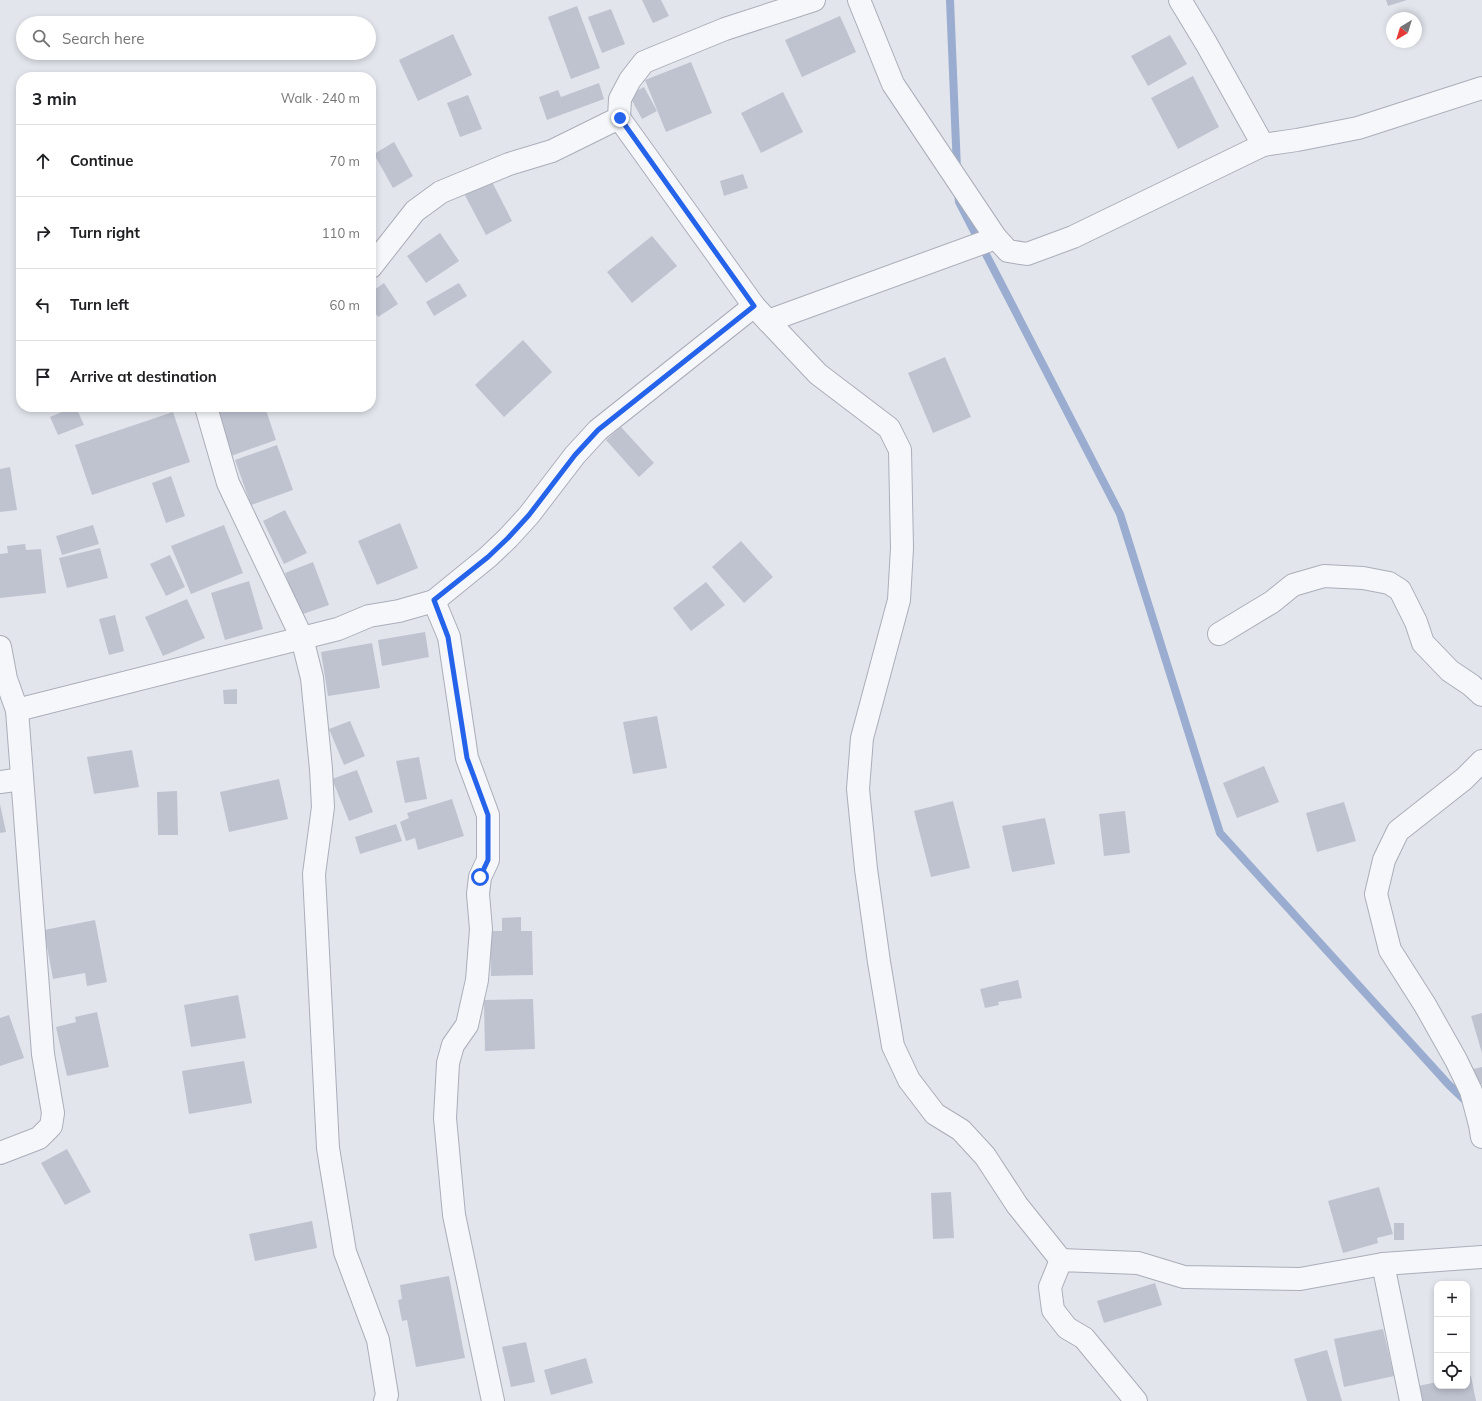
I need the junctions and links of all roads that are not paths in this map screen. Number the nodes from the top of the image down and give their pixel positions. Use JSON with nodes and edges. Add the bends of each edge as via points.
{"nodes":[{"id":1,"x":814,"y":0,"type":"edge"},
{"id":2,"x":858,"y":0,"type":"edge"},
{"id":3,"x":1180,"y":0,"type":"edge"},
{"id":4,"x":1482,"y":88,"type":"edge"},
{"id":5,"x":620,"y":118,"type":"junction"},
{"id":6,"x":1263,"y":145,"type":"junction"},
{"id":7,"x":996,"y":238,"type":"junction"},
{"id":8,"x":376,"y":261,"type":"edge"},
{"id":9,"x":761,"y":313,"type":"junction"},
{"id":10,"x":207,"y":412,"type":"edge"},
{"id":11,"x":434,"y":600,"type":"junction"},
{"id":12,"x":1219,"y":634,"type":"dead end"},
{"id":13,"x":302,"y":638,"type":"junction"},
{"id":14,"x":0,"y":647,"type":"edge"},
{"id":15,"x":1482,"y":695,"type":"edge"},
{"id":16,"x":16,"y":710,"type":"junction"},
{"id":17,"x":1482,"y":761,"type":"edge"},
{"id":18,"x":22,"y":779,"type":"junction"},
{"id":19,"x":0,"y":782,"type":"edge"},
{"id":20,"x":1482,"y":1138,"type":"edge"},
{"id":21,"x":0,"y":1153,"type":"edge"},
{"id":22,"x":1482,"y":1257,"type":"edge"},
{"id":23,"x":1060,"y":1260,"type":"junction"},
{"id":24,"x":1383,"y":1264,"type":"junction"},
{"id":25,"x":385,"y":1401,"type":"edge"},
{"id":26,"x":493,"y":1401,"type":"edge"},
{"id":27,"x":1136,"y":1401,"type":"edge"},
{"id":28,"x":1411,"y":1401,"type":"edge"}],
"edges":[{"from":1,"to":5,"type":"street","via":[[725,29],[644,62],[620,99]]},
{"from":2,"to":7,"type":"street","via":[[893,84]]},
{"from":3,"to":6,"type":"street"},
{"from":4,"to":6,"type":"street","via":[[1358,128]]},
{"from":5,"to":8,"type":"street","via":[[552,151],[509,164],[441,192],[415,211]]},
{"from":5,"to":9,"type":"street"},
{"from":6,"to":7,"type":"street","via":[[1073,237],[1027,254],[1008,250]]},
{"from":7,"to":9,"type":"street"},
{"from":9,"to":11,"type":"street","via":[[598,430],[508,538]]},
{"from":9,"to":23,"type":"street","via":[[818,374],[889,428],[900,450],[902,548],[899,600],[862,738],[858,789],[866,869],[893,1046],[909,1080],[935,1114],[960,1130],[985,1156],[1016,1205]]},
{"from":10,"to":13,"type":"street","via":[[228,483]]},
{"from":11,"to":13,"type":"street","via":[[399,611],[369,616],[338,629]]},
{"from":11,"to":26,"type":"street","via":[[448,637],[467,758],[488,815],[488,860],[480,877],[478,894],[481,929],[478,980],[467,1025],[453,1045],[448,1063],[445,1118],[454,1215]]},
{"from":12,"to":15,"type":"street","via":[[1272,602],[1294,585],[1309,580],[1324,576],[1363,578],[1389,583],[1400,590],[1423,643],[1450,671]]},
{"from":13,"to":16,"type":"street"},
{"from":13,"to":25,"type":"street","via":[[312,678],[323,807],[314,874],[328,1148],[345,1252],[378,1340]]},
{"from":14,"to":16,"type":"street","via":[[6,679]]},
{"from":16,"to":18,"type":"street"},
{"from":17,"to":20,"type":"street","via":[[1464,779],[1398,831],[1384,860],[1376,894],[1390,950],[1456,1060],[1471,1091]]},
{"from":18,"to":19,"type":"street"},
{"from":18,"to":21,"type":"street","via":[[43,1054],[54,1113],[51,1126],[39,1138]]},
{"from":22,"to":24,"type":"street"},
{"from":23,"to":24,"type":"street","via":[[1138,1263],[1184,1277],[1300,1279]]},
{"from":23,"to":27,"type":"street","via":[[1050,1287],[1053,1310],[1067,1328],[1084,1338]]},
{"from":24,"to":28,"type":"street"}]}
